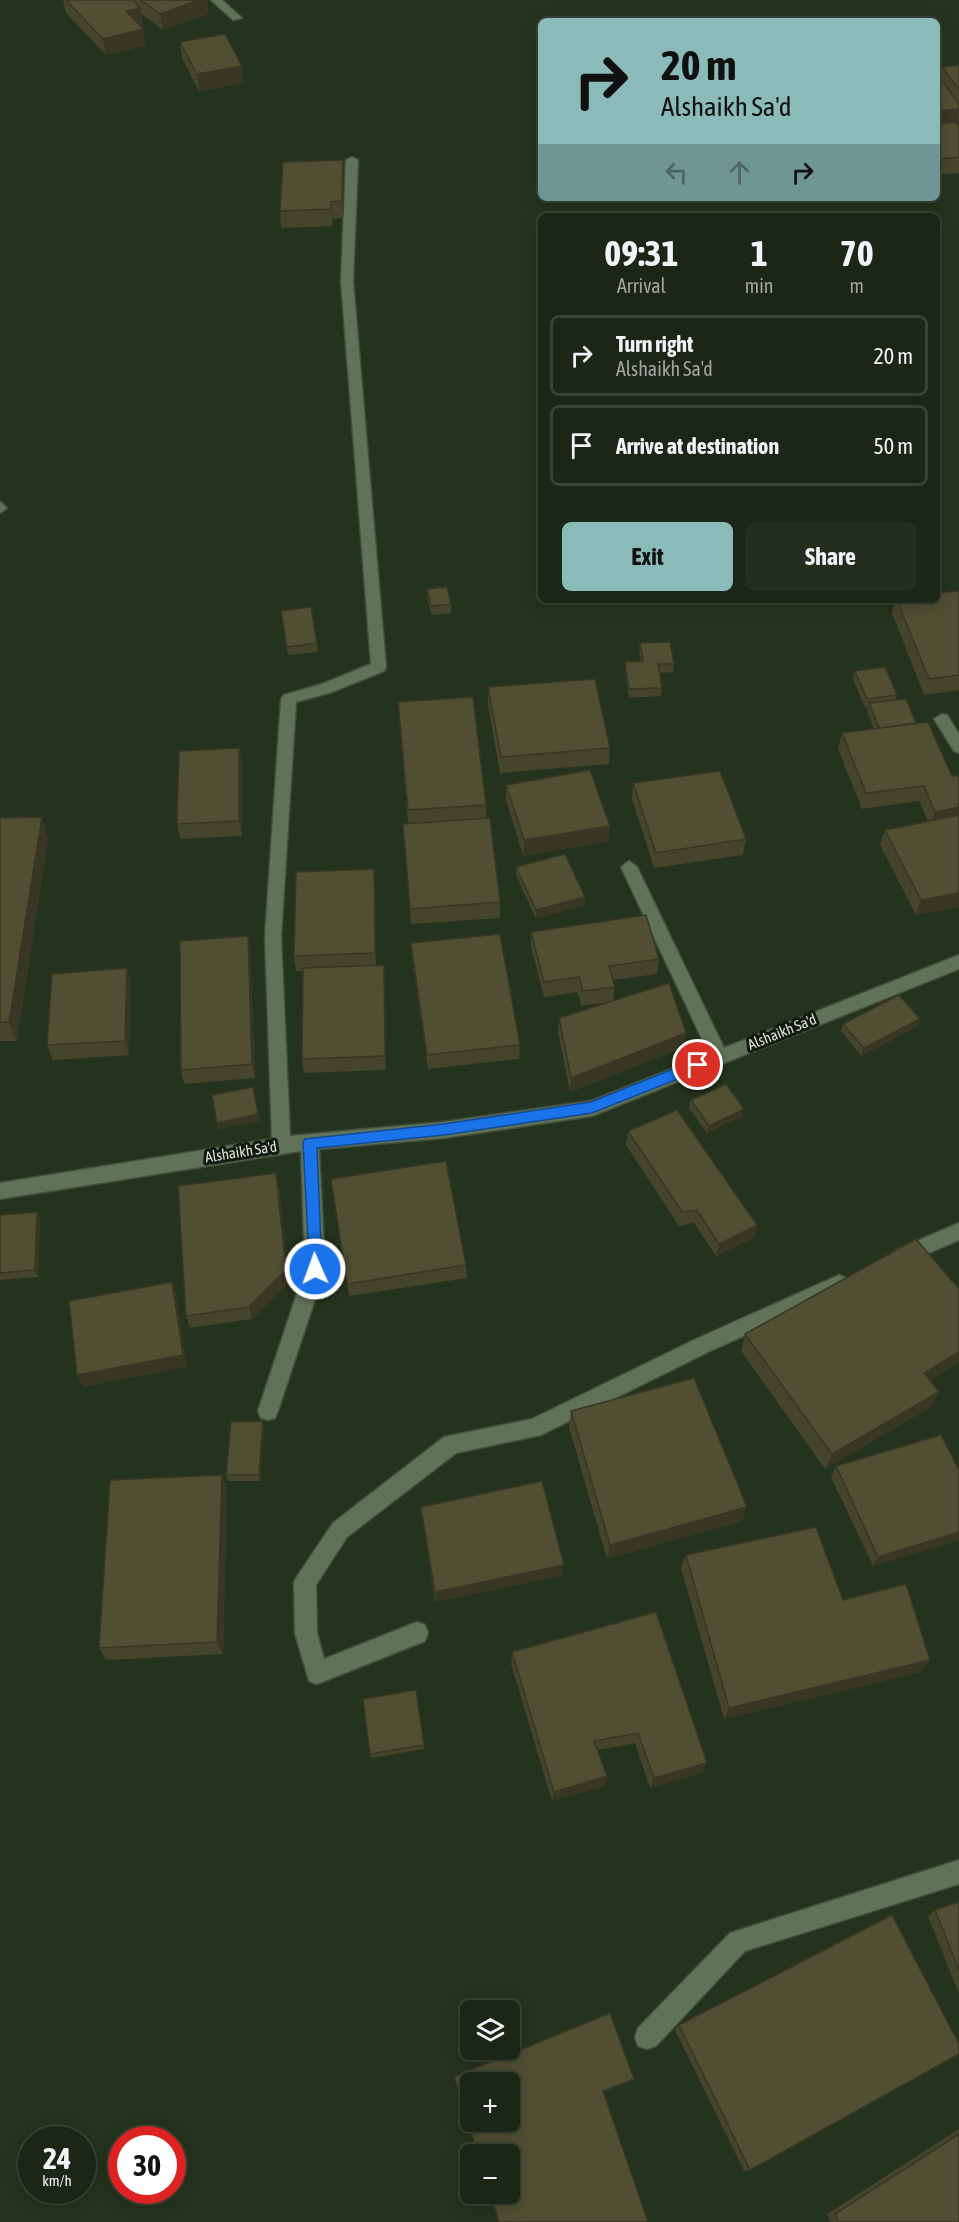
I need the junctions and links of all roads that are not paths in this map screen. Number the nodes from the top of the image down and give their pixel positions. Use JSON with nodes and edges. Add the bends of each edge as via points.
{"nodes":[{"id":1,"x":216,"y":0,"type":"edge"},
{"id":2,"x":237,"y":18,"type":"dead end"},
{"id":3,"x":352,"y":160,"type":"dead end"},
{"id":4,"x":942,"y":719,"type":"dead end"},
{"id":5,"x":959,"y":747,"type":"edge"},
{"id":6,"x":629,"y":867,"type":"dead end"},
{"id":7,"x":959,"y":962,"type":"edge"},
{"id":8,"x":719,"y":1056,"type":"junction"},
{"id":9,"x":310,"y":1143,"type":"junction"},
{"id":10,"x":282,"y":1146,"type":"junction"},
{"id":11,"x":0,"y":1191,"type":"edge"},
{"id":12,"x":959,"y":1231,"type":"edge"},
{"id":13,"x":885,"y":1264,"type":"edge"},
{"id":14,"x":853,"y":1279,"type":"edge"},
{"id":15,"x":268,"y":1411,"type":"dead end"},
{"id":16,"x":417,"y":1633,"type":"dead end"},
{"id":17,"x":959,"y":1872,"type":"edge"},
{"id":18,"x":646,"y":2037,"type":"dead end"}],
"edges":[{"from":1,"to":2,"type":"street"},
{"from":3,"to":10,"type":"street","via":[[347,282],[379,667],[289,699],[273,937]]},
{"from":4,"to":5,"type":"street"},
{"from":6,"to":8,"type":"street"},
{"from":7,"to":8,"type":"street","name":"Alshaikh Sa'd"},
{"from":8,"to":9,"type":"street","name":"Alshaikh Sa'd","via":[[592,1108],[444,1130]]},
{"from":9,"to":10,"type":"street","name":"Alshaikh Sa'd"},
{"from":9,"to":15,"type":"street","via":[[315,1269]]},
{"from":10,"to":11,"type":"street","name":"Alshaikh Sa'd"},
{"from":12,"to":13,"type":"street"},
{"from":14,"to":16,"type":"street","via":[[704,1345],[534,1428],[451,1444],[340,1530],[305,1581],[306,1633],[317,1673]]},
{"from":17,"to":18,"type":"street","via":[[738,1941]]}]}
